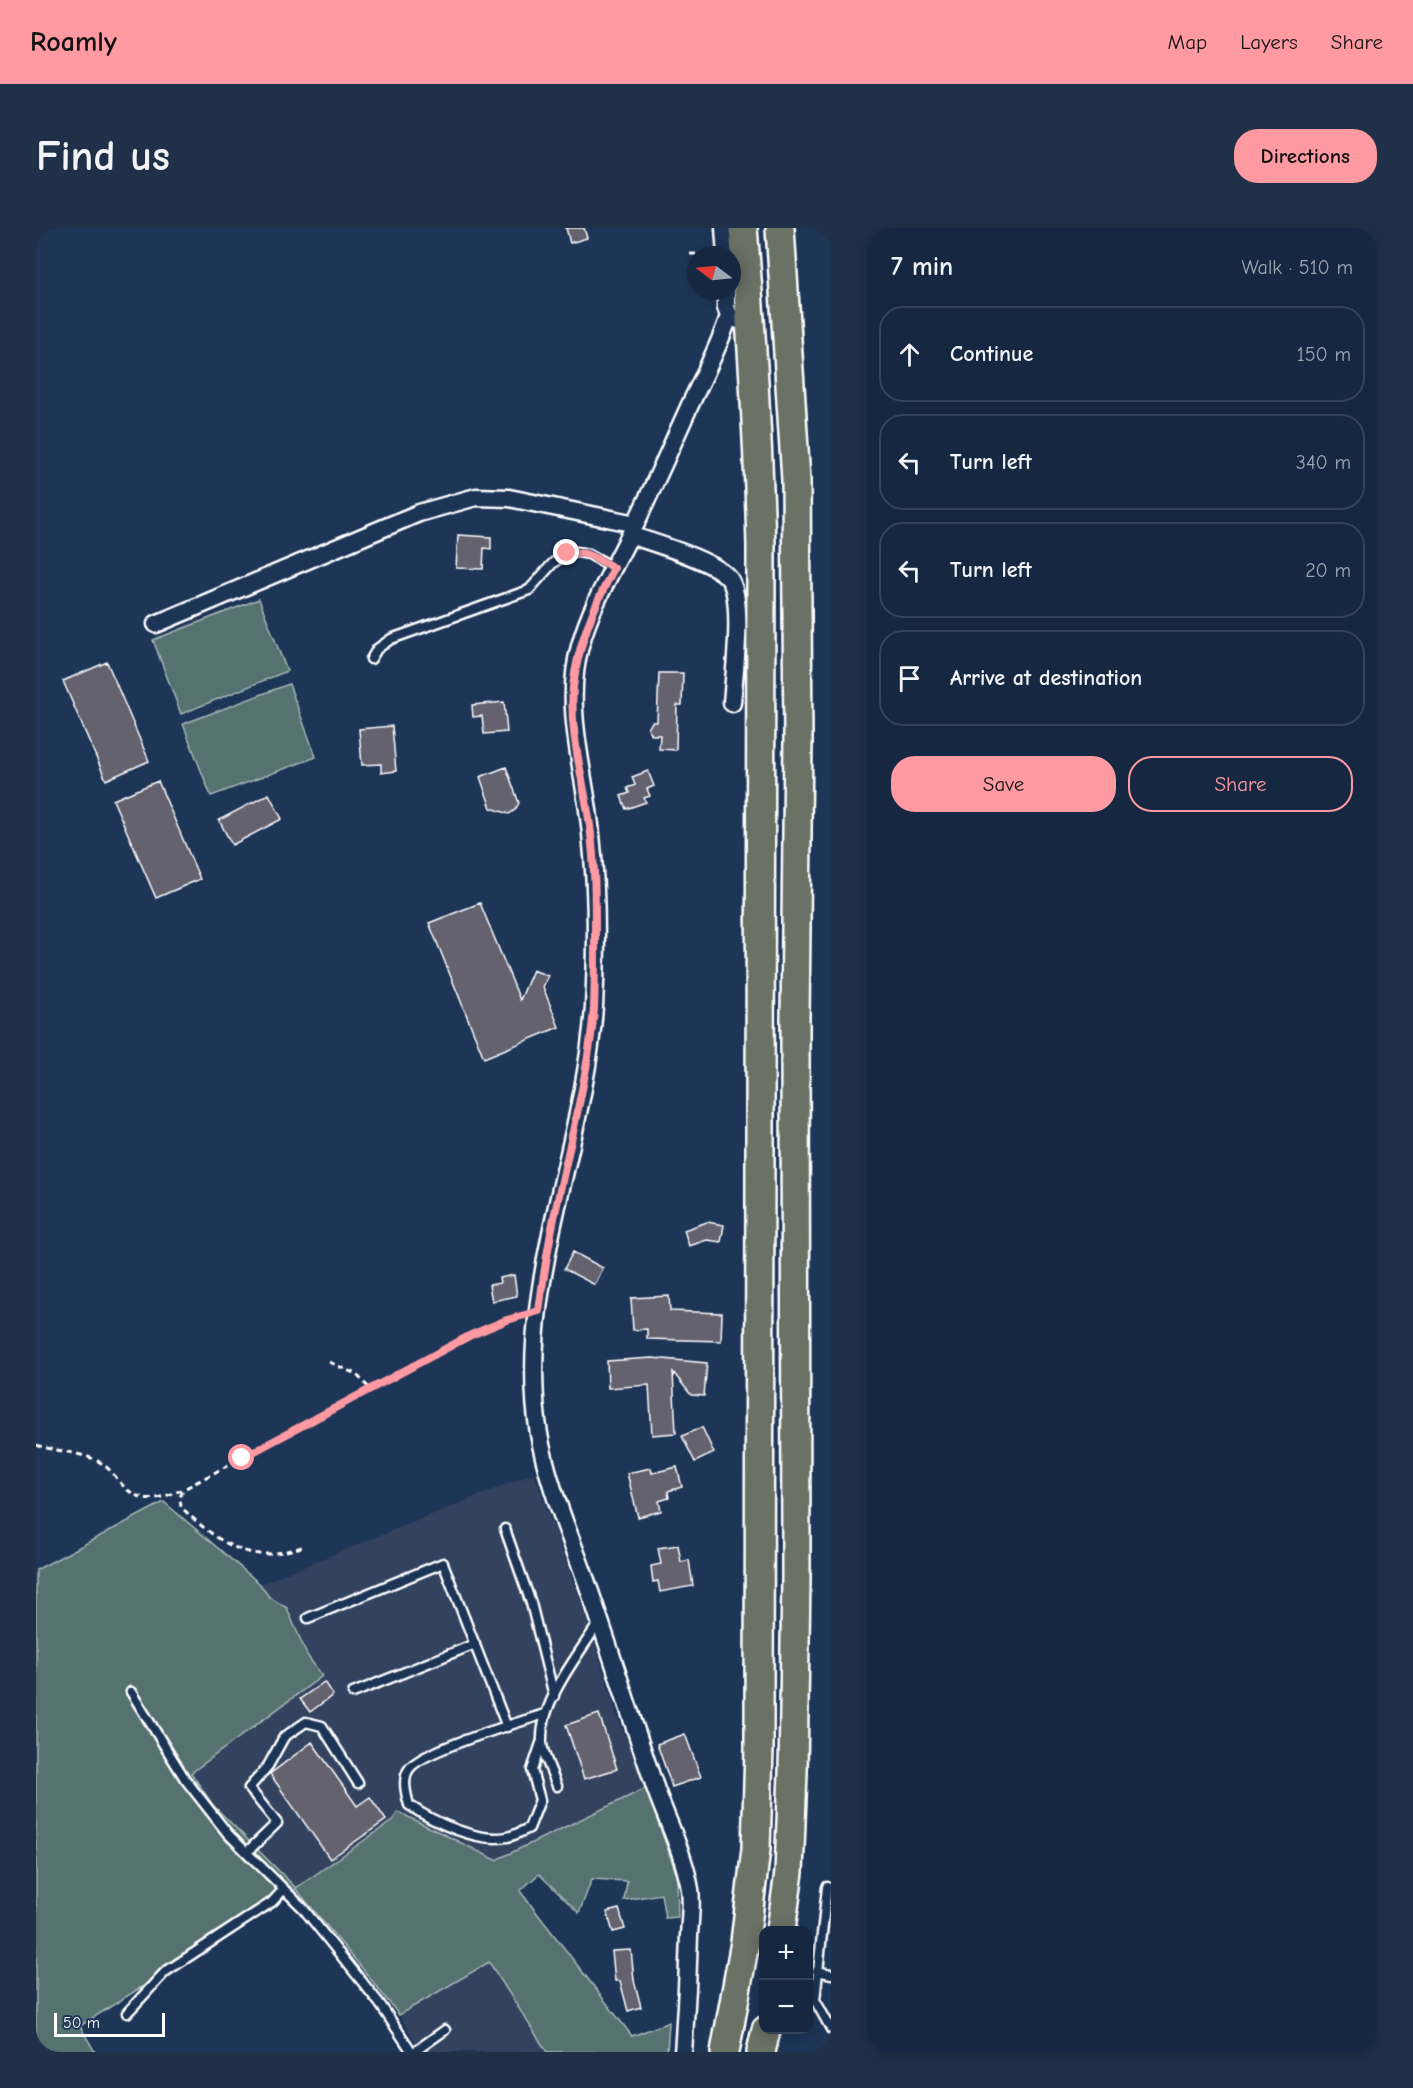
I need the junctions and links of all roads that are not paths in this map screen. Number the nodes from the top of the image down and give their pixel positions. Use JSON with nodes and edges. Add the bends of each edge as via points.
{"nodes":[{"id":1,"x":724,"y":228,"type":"edge"},
{"id":2,"x":743,"y":228,"type":"edge"},
{"id":3,"x":780,"y":228,"type":"edge"},
{"id":4,"x":725,"y":246,"type":"edge"},
{"id":5,"x":726,"y":300,"type":"edge"},
{"id":6,"x":740,"y":318,"type":"junction"},
{"id":7,"x":633,"y":529,"type":"junction"},
{"id":8,"x":614,"y":568,"type":"junction"},
{"id":9,"x":156,"y":624,"type":"dead end"},
{"id":10,"x":372,"y":659,"type":"dead end"},
{"id":11,"x":732,"y":703,"type":"dead end"},
{"id":12,"x":505,"y":1529,"type":"dead end"},
{"id":13,"x":308,"y":1618,"type":"dead end"},
{"id":14,"x":601,"y":1621,"type":"junction"},
{"id":15,"x":475,"y":1644,"type":"junction"},
{"id":16,"x":131,"y":1692,"type":"dead end"},
{"id":17,"x":353,"y":1693,"type":"dead end"},
{"id":18,"x":554,"y":1696,"type":"junction"},
{"id":19,"x":545,"y":1714,"type":"junction"},
{"id":20,"x":507,"y":1726,"type":"junction"},
{"id":21,"x":541,"y":1743,"type":"junction"},
{"id":22,"x":358,"y":1783,"type":"dead end"},
{"id":23,"x":557,"y":1786,"type":"dead end"},
{"id":24,"x":247,"y":1852,"type":"junction"},
{"id":25,"x":827,"y":1887,"type":"dead end"},
{"id":26,"x":284,"y":1889,"type":"junction"},
{"id":27,"x":782,"y":1926,"type":"edge"},
{"id":28,"x":817,"y":1971,"type":"junction"},
{"id":29,"x":831,"y":1974,"type":"edge"},
{"id":30,"x":127,"y":2013,"type":"dead end"},
{"id":31,"x":445,"y":2030,"type":"dead end"},
{"id":32,"x":831,"y":2030,"type":"edge"},
{"id":33,"x":765,"y":2034,"type":"edge"},
{"id":34,"x":413,"y":2052,"type":"edge"},
{"id":35,"x":683,"y":2052,"type":"edge"},
{"id":36,"x":725,"y":2052,"type":"edge"},
{"id":37,"x":760,"y":2052,"type":"edge"}],
"edges":[{"from":1,"to":4,"type":"street"},
{"from":2,"to":6,"type":"highway"},
{"from":3,"to":27,"type":"highway","via":[[796,480],[798,738],[795,1612],[789,1872]]},
{"from":5,"to":6,"type":"street","via":[[726,307]]},
{"from":6,"to":7,"type":"street"},
{"from":6,"to":36,"type":"highway","via":[[752,360],[761,545],[759,1749],[756,1849],[745,1942]]},
{"from":7,"to":8,"type":"street"},
{"from":7,"to":9,"type":"street","via":[[509,498],[476,497],[419,513]]},
{"from":7,"to":11,"type":"street","via":[[716,568],[730,580],[737,614]]},
{"from":8,"to":10,"type":"lane","via":[[589,554],[567,553],[528,590],[390,639]]},
{"from":8,"to":14,"type":"street","via":[[579,647],[573,689],[594,864],[594,1009],[585,1079],[544,1270],[534,1374],[539,1432],[553,1486]]},
{"from":12,"to":18,"type":"lane","via":[[531,1604]]},
{"from":13,"to":15,"type":"lane","via":[[443,1563]]},
{"from":14,"to":18,"type":"lane"},
{"from":14,"to":35,"type":"street","via":[[691,1892]]},
{"from":15,"to":17,"type":"lane"},
{"from":15,"to":20,"type":"lane"},
{"from":16,"to":24,"type":"lane","via":[[185,1779]]},
{"from":18,"to":19,"type":"lane"},
{"from":19,"to":20,"type":"lane"},
{"from":19,"to":21,"type":"lane"},
{"from":20,"to":21,"type":"lane","via":[[458,1742],[409,1769],[405,1787],[409,1805],[426,1817],[484,1838],[508,1837],[529,1828],[540,1800],[532,1770]]},
{"from":21,"to":23,"type":"lane"},
{"from":22,"to":24,"type":"lane","via":[[322,1726],[306,1722],[284,1737],[268,1766],[249,1788],[277,1823]]},
{"from":24,"to":26,"type":"lane"},
{"from":25,"to":28,"type":"lane"},
{"from":26,"to":30,"type":"lane","via":[[272,1902],[165,1972]]},
{"from":26,"to":34,"type":"lane","via":[[380,2004]]},
{"from":28,"to":29,"type":"lane"},
{"from":28,"to":32,"type":"lane","via":[[815,2000]]},
{"from":31,"to":34,"type":"lane"},
{"from":33,"to":37,"type":"highway"}]}
